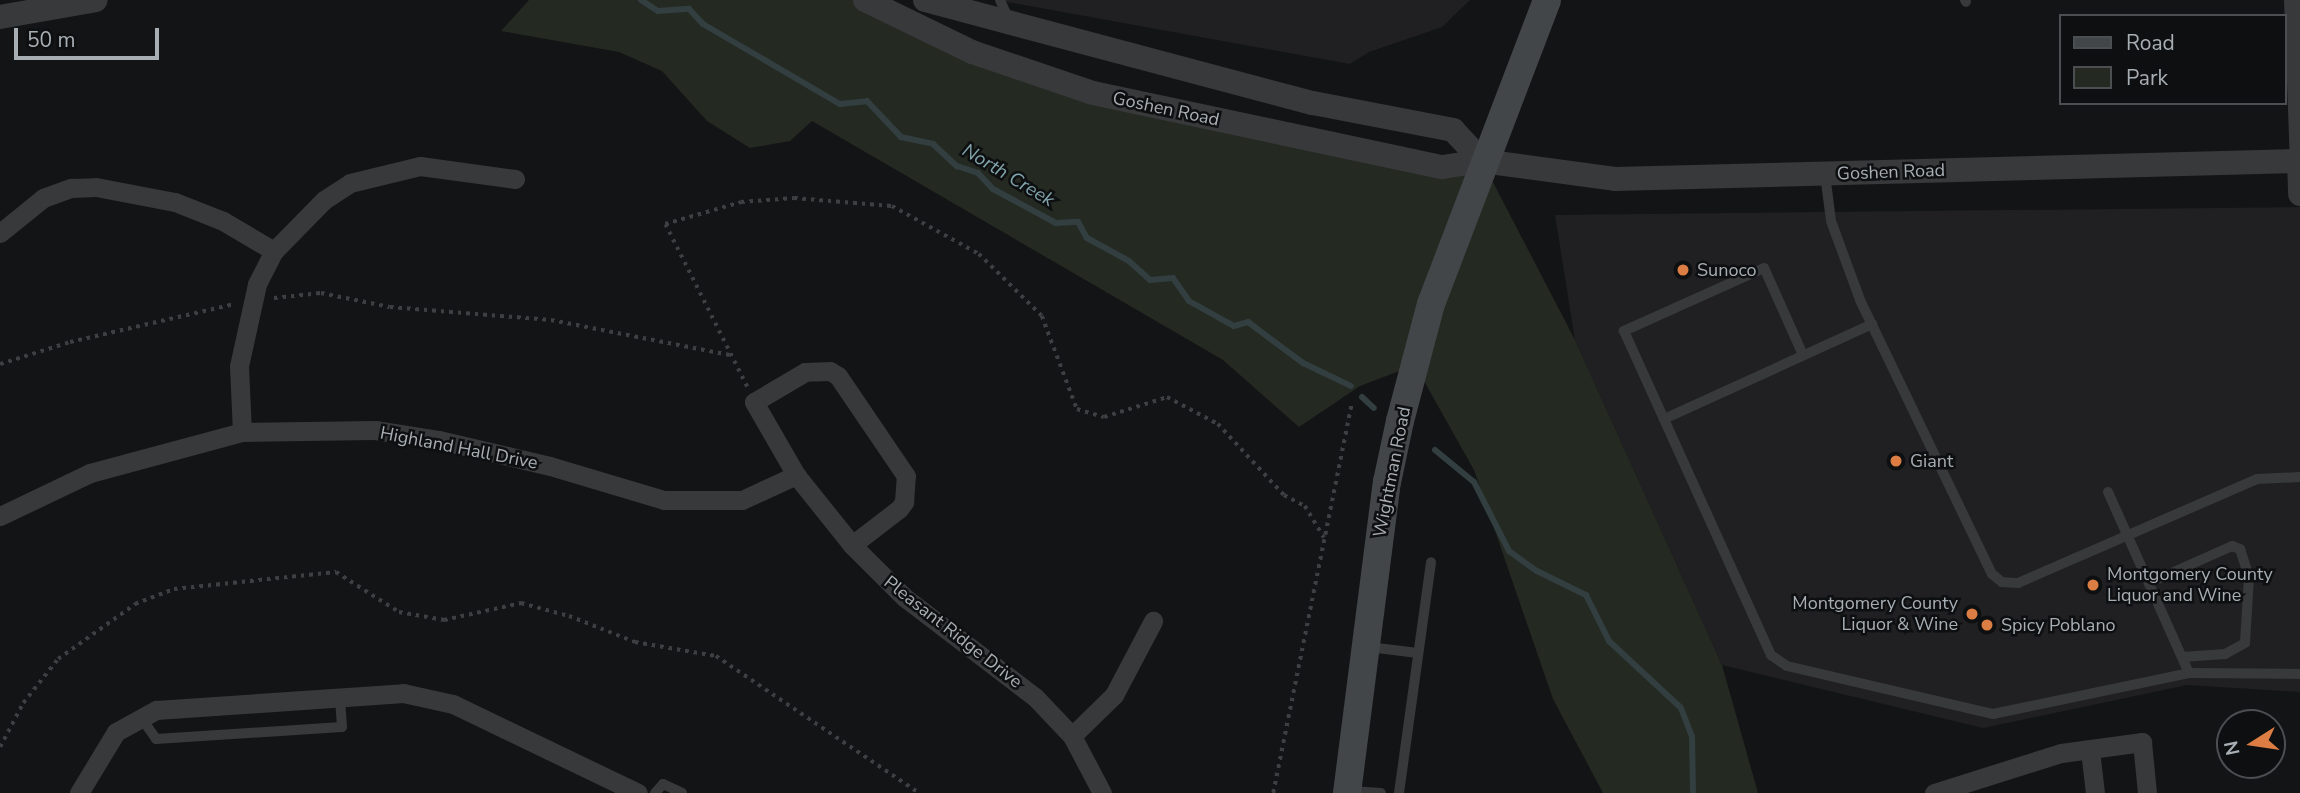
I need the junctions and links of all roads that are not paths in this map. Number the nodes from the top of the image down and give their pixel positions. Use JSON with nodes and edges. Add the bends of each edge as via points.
{"nodes":[{"id":1,"x":96,"y":0,"type":"edge"},
{"id":2,"x":865,"y":0,"type":"edge"},
{"id":3,"x":925,"y":0,"type":"edge"},
{"id":4,"x":1000,"y":0,"type":"edge"},
{"id":5,"x":1547,"y":0,"type":"edge"},
{"id":6,"x":2293,"y":0,"type":"edge"},
{"id":7,"x":0,"y":17,"type":"edge"},
{"id":8,"x":1012,"y":24,"type":"junction"},
{"id":9,"x":1482,"y":161,"type":"junction"},
{"id":10,"x":2300,"y":161,"type":"edge"},
{"id":11,"x":1825,"y":174,"type":"junction"},
{"id":12,"x":515,"y":179,"type":"dead end"},
{"id":13,"x":2300,"y":194,"type":"edge"},
{"id":14,"x":0,"y":233,"type":"edge"},
{"id":15,"x":274,"y":251,"type":"junction"},
{"id":16,"x":1872,"y":324,"type":"junction"},
{"id":17,"x":1803,"y":355,"type":"junction"},
{"id":18,"x":1664,"y":419,"type":"junction"},
{"id":19,"x":242,"y":432,"type":"junction"},
{"id":20,"x":796,"y":475,"type":"junction"},
{"id":21,"x":2300,"y":477,"type":"edge"},
{"id":22,"x":2108,"y":492,"type":"dead end"},
{"id":23,"x":0,"y":516,"type":"edge"},
{"id":24,"x":2128,"y":535,"type":"junction"},
{"id":25,"x":852,"y":545,"type":"junction"},
{"id":26,"x":1431,"y":562,"type":"dead end"},
{"id":27,"x":2149,"y":583,"type":"junction"},
{"id":28,"x":1153,"y":621,"type":"dead end"},
{"id":29,"x":1365,"y":647,"type":"junction"},
{"id":30,"x":1418,"y":653,"type":"junction"},
{"id":31,"x":2182,"y":657,"type":"junction"},
{"id":32,"x":2189,"y":673,"type":"junction"},
{"id":33,"x":2300,"y":674,"type":"edge"},
{"id":34,"x":340,"y":698,"type":"junction"},
{"id":35,"x":141,"y":716,"type":"junction"},
{"id":36,"x":1072,"y":736,"type":"junction"},
{"id":37,"x":2090,"y":750,"type":"junction"},
{"id":38,"x":1942,"y":791,"type":"edge"},
{"id":39,"x":1347,"y":792,"type":"edge"},
{"id":40,"x":79,"y":793,"type":"edge"},
{"id":41,"x":638,"y":793,"type":"edge"},
{"id":42,"x":655,"y":793,"type":"edge"},
{"id":43,"x":682,"y":793,"type":"edge"},
{"id":44,"x":1102,"y":793,"type":"edge"},
{"id":45,"x":1381,"y":793,"type":"edge"},
{"id":46,"x":1399,"y":793,"type":"edge"},
{"id":47,"x":2095,"y":793,"type":"edge"},
{"id":48,"x":2147,"y":793,"type":"edge"}],
"edges":[{"from":1,"to":7,"type":"street"},
{"from":2,"to":9,"type":"street","name":"Goshen Road","via":[[972,52],[1093,93],[1442,167]]},
{"from":3,"to":8,"type":"street"},
{"from":4,"to":8,"type":"lane"},
{"from":5,"to":9,"type":"main road","name":"Wightman Road"},
{"from":6,"to":10,"type":"street"},
{"from":8,"to":9,"type":"street","via":[[1313,103],[1453,130]]},
{"from":9,"to":11,"type":"street","name":"Goshen Road","via":[[1615,178]]},
{"from":9,"to":29,"type":"main road","name":"Wightman Road","via":[[1431,304],[1400,421],[1387,482]]},
{"from":10,"to":11,"type":"street","name":"Goshen Road"},
{"from":10,"to":13,"type":"street"},
{"from":11,"to":16,"type":"lane","via":[[1831,221]]},
{"from":12,"to":15,"type":"street","via":[[420,166],[361,180],[324,200]]},
{"from":14,"to":15,"type":"street","via":[[43,198],[71,188],[96,187],[175,202],[223,221]]},
{"from":15,"to":19,"type":"street","via":[[253,300],[239,366]]},
{"from":16,"to":17,"type":"lane"},
{"from":16,"to":24,"type":"lane","via":[[1992,574],[2003,582],[2018,583]]},
{"from":17,"to":18,"type":"lane"},
{"from":17,"to":18,"type":"lane","via":[[1764,268],[1637,325],[1624,331]]},
{"from":18,"to":32,"type":"lane","via":[[1771,655],[1787,666],[1993,715]]},
{"from":19,"to":20,"type":"street","name":"Highland Hall Drive","via":[[375,430],[426,438],[550,466],[664,500],[742,500]]},
{"from":19,"to":23,"type":"street","name":"Highland Hall Drive","via":[[90,473]]},
{"from":20,"to":25,"type":"street","name":"Pleasant Ridge Drive"},
{"from":20,"to":25,"type":"street","name":"Pleasant Ridge Drive","via":[[754,402],[795,376],[830,371],[901,465],[907,487],[905,502]]},
{"from":21,"to":24,"type":"lane","via":[[2257,478]]},
{"from":22,"to":24,"type":"lane"},
{"from":24,"to":27,"type":"lane"},
{"from":25,"to":36,"type":"street","name":"Pleasant Ridge Drive","via":[[904,597],[1035,696]]},
{"from":26,"to":30,"type":"lane"},
{"from":27,"to":31,"type":"lane"},
{"from":27,"to":31,"type":"lane","via":[[2232,546],[2240,549],[2249,577],[2245,643],[2225,653]]},
{"from":28,"to":36,"type":"street","via":[[1114,695]]},
{"from":29,"to":30,"type":"lane"},
{"from":29,"to":39,"type":"main road","name":"Wightman Road"},
{"from":30,"to":46,"type":"lane"},
{"from":31,"to":32,"type":"lane"},
{"from":32,"to":33,"type":"lane"},
{"from":34,"to":35,"type":"street","via":[[156,710]]},
{"from":34,"to":35,"type":"lane","via":[[342,727],[156,739]]},
{"from":34,"to":41,"type":"street","via":[[403,693],[441,700]]},
{"from":35,"to":40,"type":"street","via":[[116,732]]},
{"from":36,"to":44,"type":"street","name":"Pleasant Ridge Drive"},
{"from":37,"to":38,"type":"street","via":[[2025,762]]},
{"from":37,"to":47,"type":"street"},
{"from":37,"to":48,"type":"street","via":[[2142,742]]},
{"from":39,"to":45,"type":"lane"},
{"from":42,"to":43,"type":"lane","via":[[663,785]]}]}
